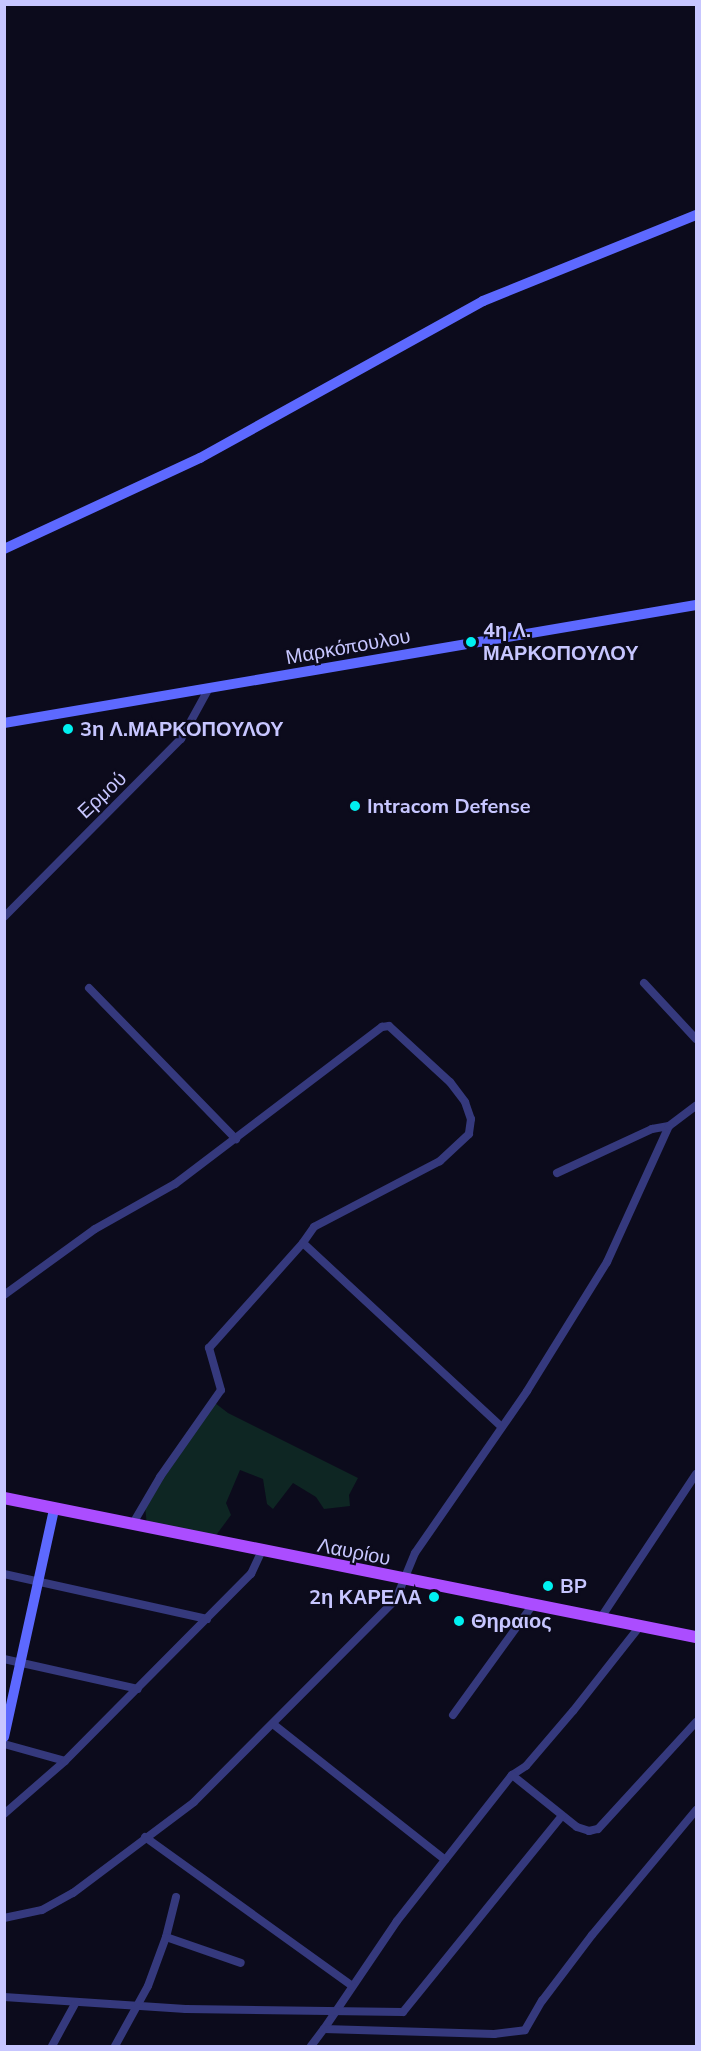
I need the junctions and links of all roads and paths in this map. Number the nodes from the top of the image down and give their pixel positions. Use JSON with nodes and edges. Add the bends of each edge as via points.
{"nodes":[{"id":1,"x":696,"y":215,"type":"edge"},
{"id":2,"x":4,"y":549,"type":"edge"},
{"id":3,"x":696,"y":605,"type":"edge"},
{"id":4,"x":209,"y":688,"type":"junction"},
{"id":5,"x":4,"y":723,"type":"edge"},
{"id":6,"x":4,"y":917,"type":"edge"},
{"id":7,"x":644,"y":983,"type":"dead end"},
{"id":8,"x":89,"y":988,"type":"dead end"},
{"id":9,"x":696,"y":1039,"type":"edge"},
{"id":10,"x":696,"y":1106,"type":"edge"},
{"id":11,"x":669,"y":1126,"type":"junction"},
{"id":12,"x":236,"y":1139,"type":"junction"},
{"id":13,"x":557,"y":1173,"type":"dead end"},
{"id":14,"x":303,"y":1243,"type":"junction"},
{"id":15,"x":4,"y":1295,"type":"edge"},
{"id":16,"x":502,"y":1427,"type":"junction"},
{"id":17,"x":696,"y":1474,"type":"edge"},
{"id":18,"x":4,"y":1498,"type":"edge"},
{"id":19,"x":54,"y":1509,"type":"junction"},
{"id":20,"x":132,"y":1525,"type":"junction"},
{"id":21,"x":261,"y":1553,"type":"junction"},
{"id":22,"x":4,"y":1574,"type":"edge"},
{"id":23,"x":39,"y":1582,"type":"junction"},
{"id":24,"x":406,"y":1582,"type":"junction"},
{"id":25,"x":532,"y":1606,"type":"junction"},
{"id":26,"x":207,"y":1619,"type":"junction"},
{"id":27,"x":600,"y":1619,"type":"junction"},
{"id":28,"x":640,"y":1626,"type":"junction"},
{"id":29,"x":696,"y":1638,"type":"edge"},
{"id":30,"x":4,"y":1659,"type":"edge"},
{"id":31,"x":21,"y":1663,"type":"junction"},
{"id":32,"x":138,"y":1689,"type":"junction"},
{"id":33,"x":453,"y":1714,"type":"dead end"},
{"id":34,"x":696,"y":1722,"type":"edge"},
{"id":35,"x":273,"y":1724,"type":"junction"},
{"id":36,"x":4,"y":1737,"type":"edge"},
{"id":37,"x":4,"y":1744,"type":"edge"},
{"id":38,"x":65,"y":1761,"type":"junction"},
{"id":39,"x":512,"y":1775,"type":"junction"},
{"id":40,"x":696,"y":1810,"type":"edge"},
{"id":41,"x":4,"y":1814,"type":"edge"},
{"id":42,"x":562,"y":1816,"type":"junction"},
{"id":43,"x":146,"y":1837,"type":"junction"},
{"id":44,"x":445,"y":1860,"type":"junction"},
{"id":45,"x":176,"y":1897,"type":"dead end"},
{"id":46,"x":4,"y":1918,"type":"edge"},
{"id":47,"x":166,"y":1937,"type":"junction"},
{"id":48,"x":241,"y":1964,"type":"dead end"},
{"id":49,"x":351,"y":1985,"type":"junction"},
{"id":50,"x":4,"y":1997,"type":"edge"},
{"id":51,"x":76,"y":2002,"type":"junction"},
{"id":52,"x":139,"y":2006,"type":"junction"},
{"id":53,"x":336,"y":2012,"type":"junction"},
{"id":54,"x":324,"y":2029,"type":"junction"},
{"id":55,"x":52,"y":2046,"type":"edge"},
{"id":56,"x":116,"y":2046,"type":"edge"},
{"id":57,"x":311,"y":2046,"type":"edge"}],
"edges":[{"from":1,"to":2,"type":"street","via":[[483,301],[200,458]]},
{"from":3,"to":4,"type":"street","name":"Μαρκόπουλου"},
{"from":4,"to":5,"type":"street","name":"Μαρκόπουλου"},
{"from":4,"to":6,"type":"street","name":"Ερμού","via":[[181,739]]},
{"from":7,"to":9,"type":"street"},
{"from":8,"to":12,"type":"street"},
{"from":10,"to":11,"type":"street"},
{"from":11,"to":13,"type":"street","via":[[652,1129]]},
{"from":11,"to":16,"type":"street","via":[[607,1262]]},
{"from":12,"to":14,"type":"street","via":[[382,1027],[396,1031],[465,1102],[471,1119],[469,1134],[462,1145],[440,1161],[315,1227]]},
{"from":12,"to":15,"type":"street","via":[[175,1184],[95,1229]]},
{"from":14,"to":16,"type":"street"},
{"from":14,"to":20,"type":"street","via":[[209,1348],[221,1390],[160,1477]]},
{"from":16,"to":24,"type":"street","via":[[415,1553]]},
{"from":17,"to":27,"type":"street"},
{"from":18,"to":19,"type":"main road","name":"Λαυρίου"},
{"from":19,"to":20,"type":"main road","name":"Λαυρίου"},
{"from":19,"to":23,"type":"street"},
{"from":20,"to":21,"type":"main road","name":"Λαυρίου"},
{"from":21,"to":24,"type":"main road","name":"Λαυρίου"},
{"from":21,"to":26,"type":"street","via":[[251,1574]]},
{"from":22,"to":23,"type":"street"},
{"from":23,"to":26,"type":"street"},
{"from":23,"to":31,"type":"street"},
{"from":24,"to":25,"type":"main road","name":"Λαυρίου"},
{"from":24,"to":35,"type":"street","via":[[381,1617]]},
{"from":25,"to":27,"type":"main road","name":"Λαυρίου"},
{"from":25,"to":33,"type":"street"},
{"from":26,"to":32,"type":"street"},
{"from":27,"to":28,"type":"main road","name":"Λαυρίου"},
{"from":28,"to":29,"type":"main road","name":"Λαυρίου"},
{"from":28,"to":39,"type":"street","via":[[526,1766]]},
{"from":30,"to":31,"type":"street"},
{"from":31,"to":32,"type":"street"},
{"from":31,"to":36,"type":"street"},
{"from":32,"to":38,"type":"street"},
{"from":34,"to":42,"type":"street","via":[[598,1828],[589,1831]]},
{"from":35,"to":43,"type":"street","via":[[218,1781]]},
{"from":35,"to":44,"type":"street"},
{"from":37,"to":38,"type":"street"},
{"from":38,"to":41,"type":"street"},
{"from":39,"to":42,"type":"street"},
{"from":39,"to":44,"type":"street"},
{"from":40,"to":54,"type":"street","via":[[592,1935],[525,2030],[494,2034]]},
{"from":42,"to":53,"type":"street","via":[[403,2012]]},
{"from":43,"to":46,"type":"street","via":[[73,1893],[42,1910]]},
{"from":43,"to":49,"type":"street"},
{"from":44,"to":49,"type":"street"},
{"from":45,"to":47,"type":"street"},
{"from":47,"to":48,"type":"street"},
{"from":47,"to":52,"type":"street"},
{"from":49,"to":53,"type":"street"},
{"from":50,"to":51,"type":"street"},
{"from":51,"to":52,"type":"street"},
{"from":51,"to":55,"type":"street"},
{"from":52,"to":53,"type":"street"},
{"from":52,"to":56,"type":"street"},
{"from":53,"to":54,"type":"street"},
{"from":54,"to":57,"type":"street"}]}
